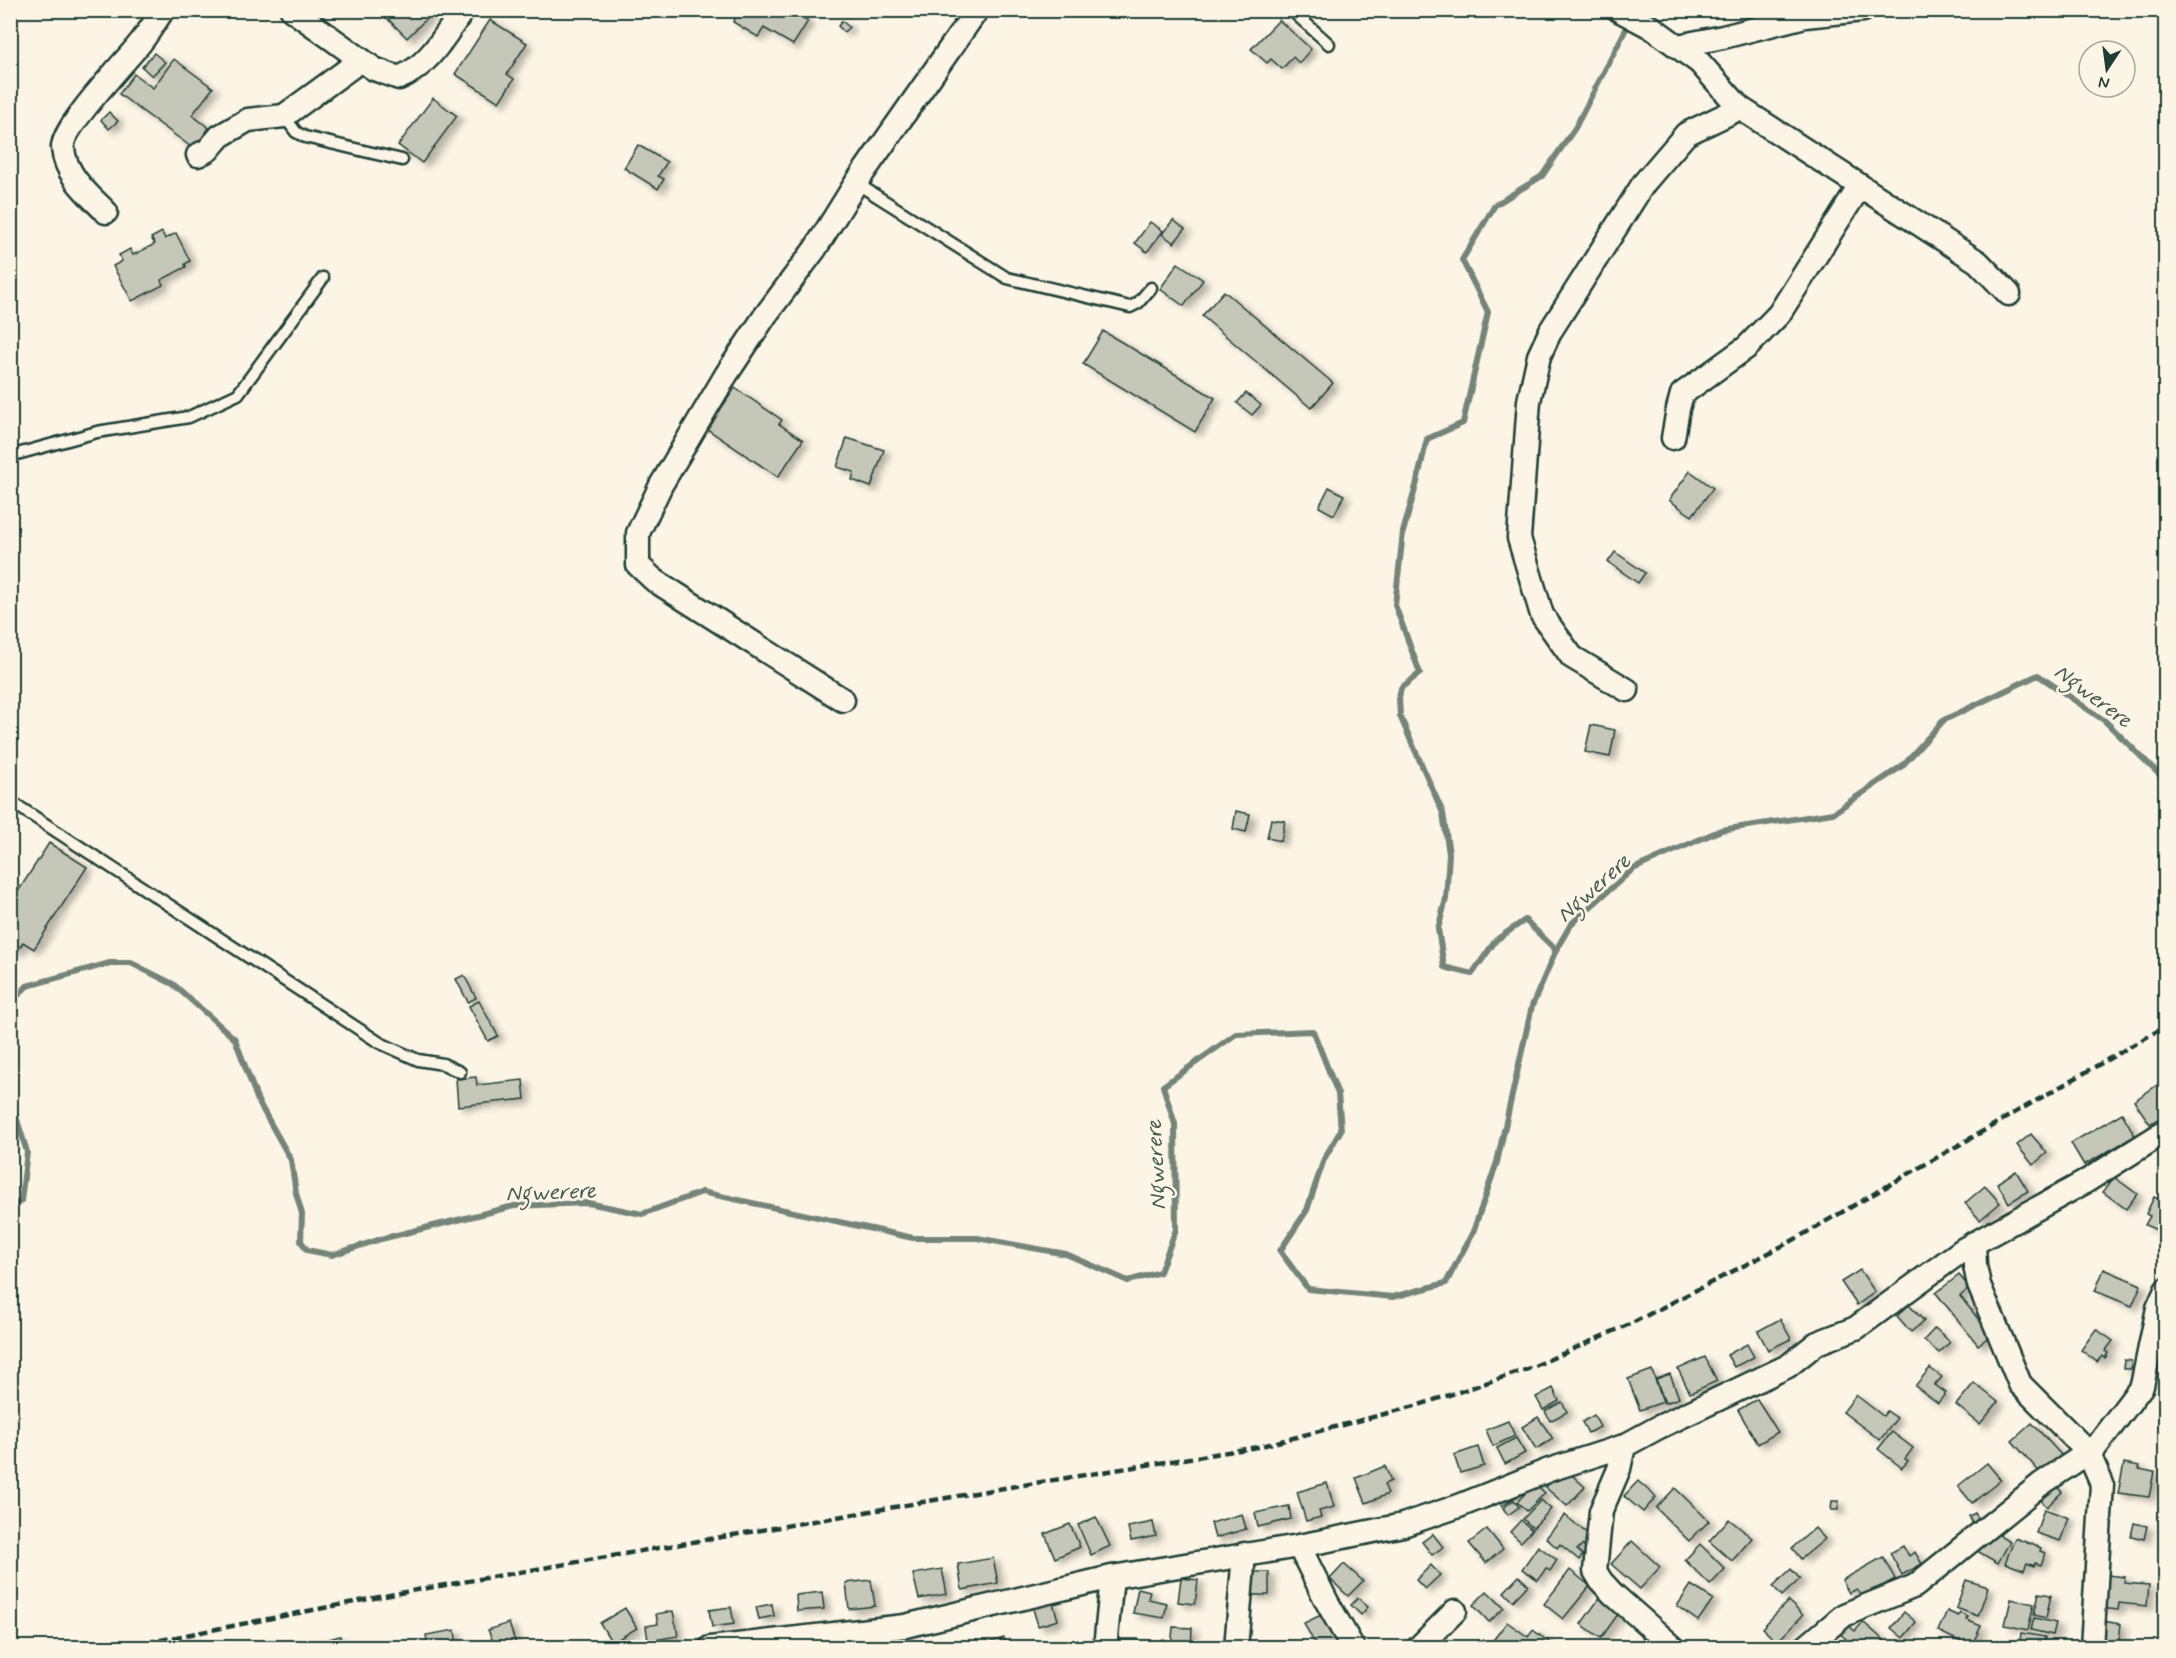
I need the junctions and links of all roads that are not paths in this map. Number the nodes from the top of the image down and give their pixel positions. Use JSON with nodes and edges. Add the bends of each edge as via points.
{"nodes":[{"id":1,"x":162,"y":10,"type":"edge"},
{"id":2,"x":292,"y":10,"type":"edge"},
{"id":3,"x":464,"y":10,"type":"edge"},
{"id":4,"x":977,"y":10,"type":"edge"},
{"id":5,"x":1291,"y":10,"type":"edge"},
{"id":6,"x":1619,"y":10,"type":"edge"},
{"id":7,"x":1863,"y":10,"type":"edge"},
{"id":8,"x":1329,"y":44,"type":"dead end"},
{"id":9,"x":1678,"y":46,"type":"junction"},
{"id":10,"x":361,"y":60,"type":"junction"},
{"id":11,"x":1740,"y":108,"type":"junction"},
{"id":12,"x":284,"y":116,"type":"junction"},
{"id":13,"x":198,"y":155,"type":"dead end"},
{"id":14,"x":402,"y":160,"type":"dead end"},
{"id":15,"x":856,"y":183,"type":"junction"},
{"id":16,"x":1860,"y":186,"type":"junction"},
{"id":17,"x":106,"y":212,"type":"dead end"},
{"id":18,"x":323,"y":278,"type":"dead end"},
{"id":19,"x":1151,"y":288,"type":"dead end"},
{"id":20,"x":2010,"y":294,"type":"dead end"},
{"id":21,"x":1673,"y":438,"type":"dead end"},
{"id":22,"x":10,"y":456,"type":"edge"},
{"id":23,"x":1627,"y":690,"type":"dead end"},
{"id":24,"x":843,"y":700,"type":"dead end"},
{"id":25,"x":10,"y":801,"type":"edge"},
{"id":26,"x":460,"y":1072,"type":"dead end"},
{"id":27,"x":2165,"y":1133,"type":"edge"},
{"id":28,"x":1974,"y":1243,"type":"junction"},
{"id":29,"x":2166,"y":1290,"type":"edge"},
{"id":30,"x":1624,"y":1446,"type":"junction"},
{"id":31,"x":2088,"y":1452,"type":"junction"},
{"id":32,"x":1299,"y":1546,"type":"junction"},
{"id":33,"x":1244,"y":1554,"type":"junction"},
{"id":34,"x":1112,"y":1577,"type":"junction"},
{"id":35,"x":1455,"y":1611,"type":"dead end"},
{"id":36,"x":710,"y":1647,"type":"edge"},
{"id":37,"x":1106,"y":1647,"type":"edge"},
{"id":38,"x":1236,"y":1647,"type":"edge"},
{"id":39,"x":1353,"y":1647,"type":"edge"},
{"id":40,"x":1419,"y":1647,"type":"edge"},
{"id":41,"x":1674,"y":1647,"type":"edge"},
{"id":42,"x":1805,"y":1647,"type":"edge"},
{"id":43,"x":2092,"y":1647,"type":"edge"}],
"edges":[{"from":1,"to":17,"type":"street","via":[[62,145],[65,161],[78,184]]},
{"from":2,"to":10,"type":"street"},
{"from":3,"to":10,"type":"street","via":[[427,59],[407,75],[392,76]]},
{"from":4,"to":15,"type":"street"},
{"from":5,"to":8,"type":"lane"},
{"from":6,"to":9,"type":"street"},
{"from":7,"to":9,"type":"street","via":[[1805,16]]},
{"from":9,"to":11,"type":"street","via":[[1700,62]]},
{"from":10,"to":12,"type":"street"},
{"from":11,"to":16,"type":"street"},
{"from":11,"to":23,"type":"street","via":[[1686,134],[1644,183],[1551,330],[1539,356],[1529,401],[1519,538],[1542,615],[1572,657]]},
{"from":12,"to":13,"type":"street","via":[[248,120]]},
{"from":12,"to":14,"type":"lane","via":[[305,137]]},
{"from":15,"to":19,"type":"lane","via":[[1007,278],[1130,307]]},
{"from":15,"to":24,"type":"street","via":[[815,249],[726,375],[661,485],[638,533],[638,566],[654,580]]},
{"from":16,"to":20,"type":"street","via":[[1978,262]]},
{"from":16,"to":21,"type":"street","via":[[1779,314],[1747,347],[1682,394]]},
{"from":18,"to":22,"type":"lane","via":[[238,394],[189,417],[97,432]]},
{"from":25,"to":26,"type":"lane","via":[[380,1043],[417,1060],[443,1064]]},
{"from":27,"to":28,"type":"street"},
{"from":28,"to":30,"type":"street","via":[[1856,1328],[1817,1343],[1788,1366]]},
{"from":28,"to":31,"type":"street","via":[[1979,1285],[2020,1384]]},
{"from":29,"to":31,"type":"street","via":[[2158,1308],[2142,1386]]},
{"from":30,"to":32,"type":"street","via":[[1403,1525]]},
{"from":30,"to":41,"type":"street","via":[[1601,1511],[1595,1571],[1613,1594]]},
{"from":31,"to":42,"type":"street","via":[[2041,1484],[1915,1586],[1844,1615]]},
{"from":31,"to":43,"type":"street","via":[[2102,1484]]},
{"from":32,"to":33,"type":"street"},
{"from":32,"to":39,"type":"street"},
{"from":33,"to":34,"type":"street"},
{"from":33,"to":38,"type":"street"},
{"from":34,"to":36,"type":"street","via":[[905,1626]]},
{"from":34,"to":37,"type":"street"},
{"from":35,"to":40,"type":"street"}]}
